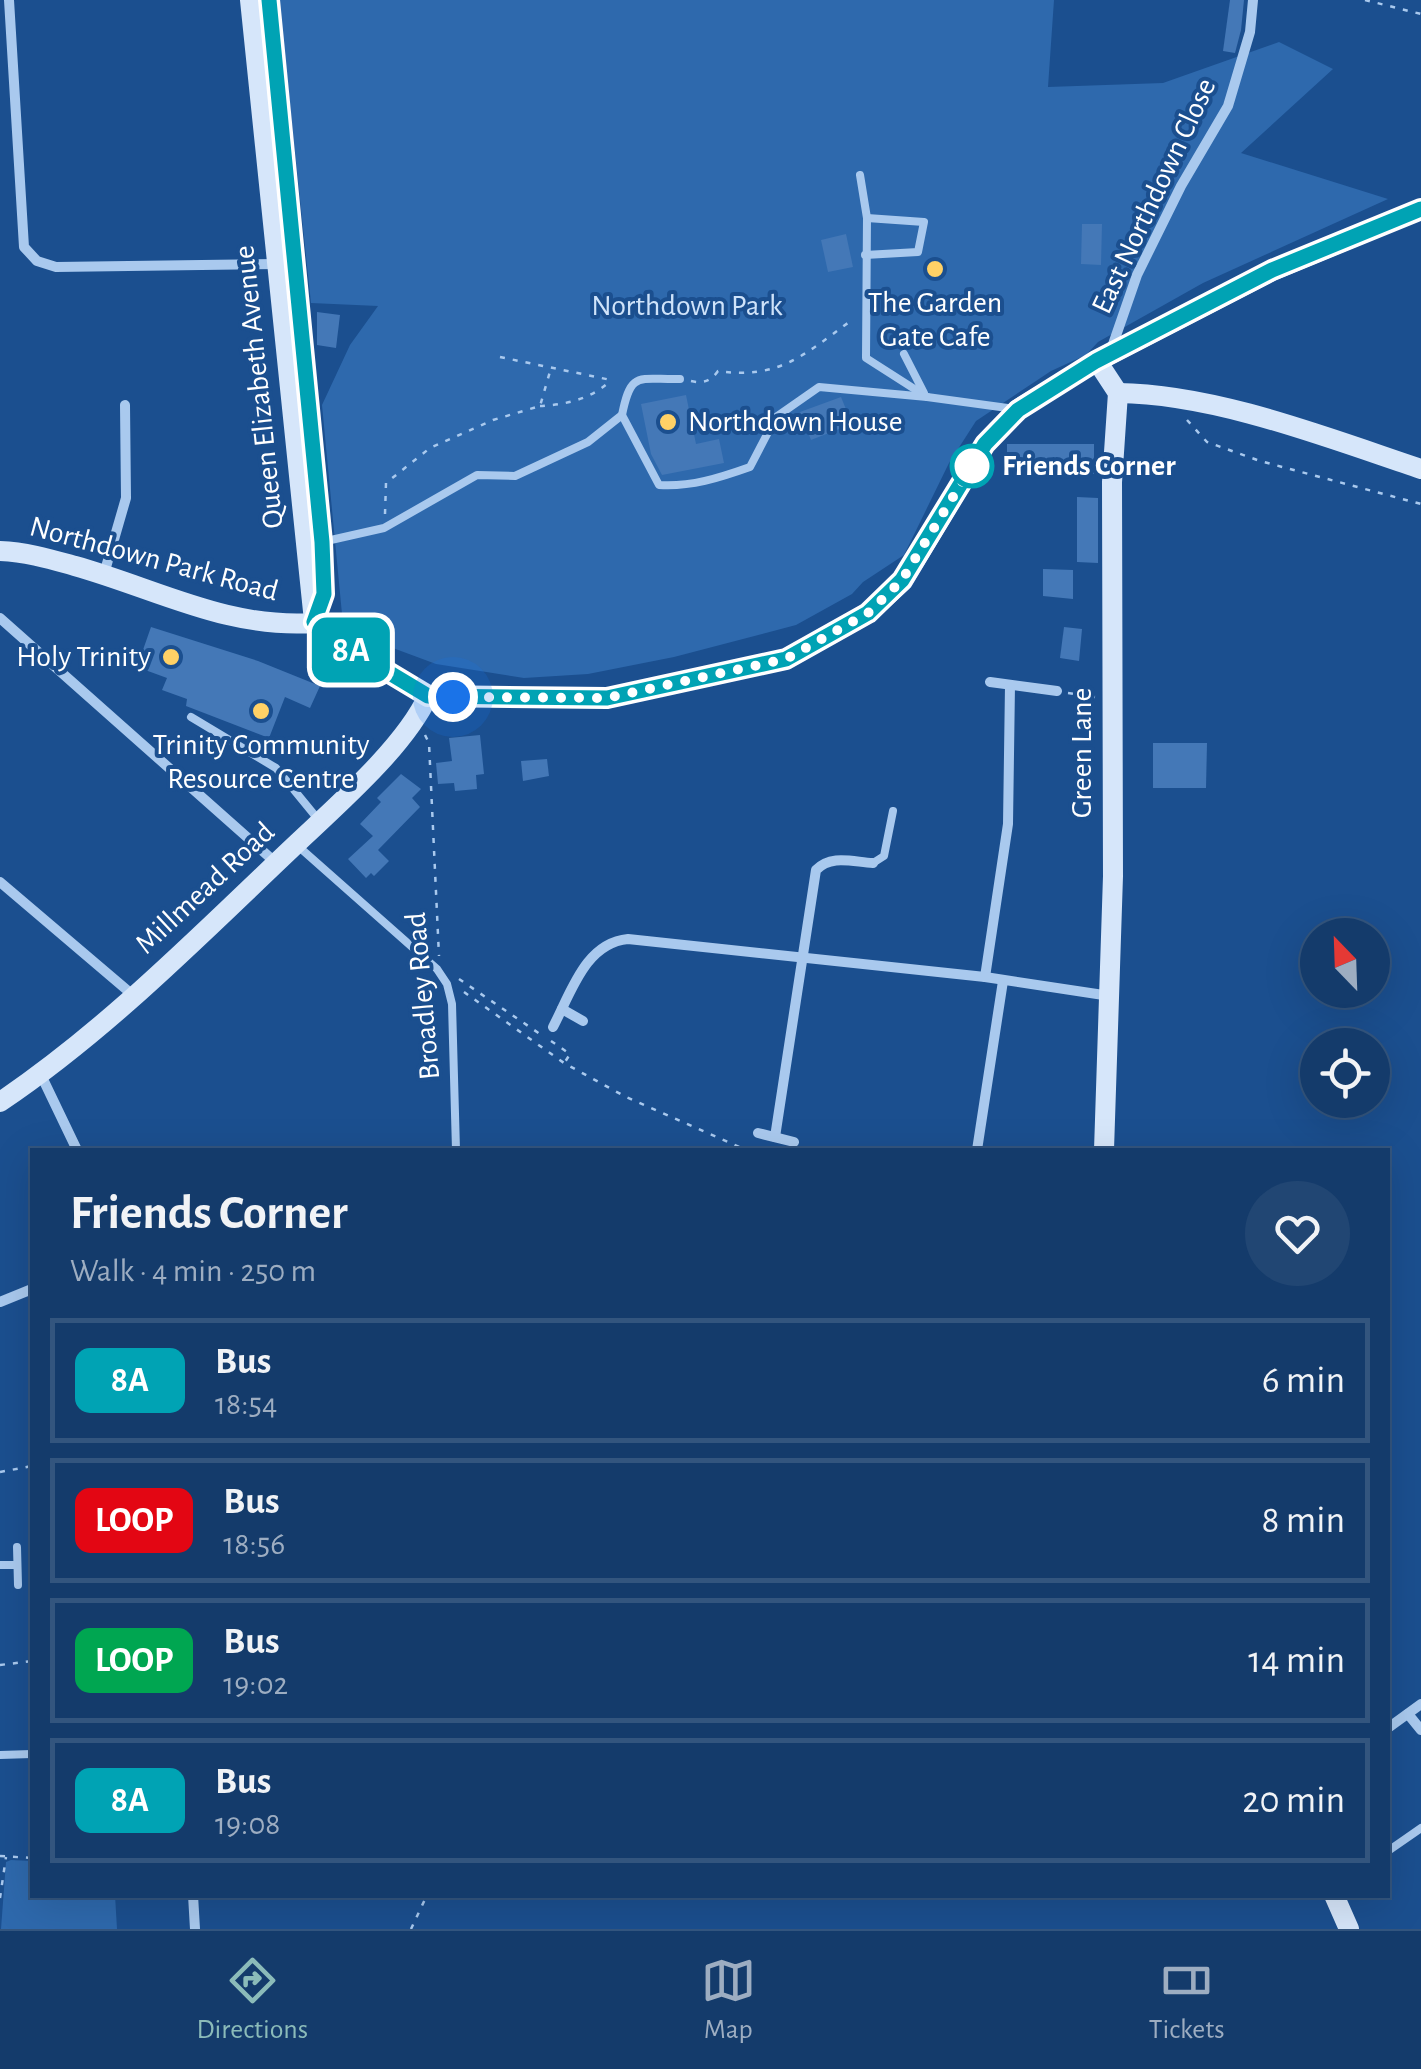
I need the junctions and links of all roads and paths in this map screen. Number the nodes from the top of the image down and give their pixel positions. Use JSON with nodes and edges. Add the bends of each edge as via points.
{"nodes":[{"id":1,"x":9,"y":0,"type":"edge"},
{"id":2,"x":250,"y":0,"type":"edge"},
{"id":3,"x":269,"y":0,"type":"edge"},
{"id":4,"x":1253,"y":0,"type":"edge"},
{"id":5,"x":1365,"y":0,"type":"edge"},
{"id":6,"x":1421,"y":14,"type":"edge"},
{"id":7,"x":860,"y":174,"type":"dead end"},
{"id":8,"x":1421,"y":209,"type":"edge"},
{"id":9,"x":866,"y":218,"type":"junction"},
{"id":10,"x":865,"y":255,"type":"junction"},
{"id":11,"x":286,"y":264,"type":"junction"},
{"id":12,"x":866,"y":310,"type":"junction"},
{"id":13,"x":904,"y":354,"type":"dead end"},
{"id":14,"x":500,"y":357,"type":"dead end"},
{"id":15,"x":1103,"y":358,"type":"junction"},
{"id":16,"x":551,"y":368,"type":"junction"},
{"id":17,"x":680,"y":378,"type":"joint"},
{"id":18,"x":1118,"y":392,"type":"junction"},
{"id":19,"x":926,"y":397,"type":"junction"},
{"id":20,"x":1186,"y":401,"type":"junction"},
{"id":21,"x":125,"y":404,"type":"dead end"},
{"id":22,"x":540,"y":406,"type":"junction"},
{"id":23,"x":1018,"y":410,"type":"junction"},
{"id":24,"x":622,"y":415,"type":"junction"},
{"id":25,"x":1421,"y":468,"type":"edge"},
{"id":26,"x":307,"y":470,"type":"junction"},
{"id":27,"x":1421,"y":504,"type":"edge"},
{"id":28,"x":384,"y":528,"type":"junction"},
{"id":29,"x":322,"y":542,"type":"junction"},
{"id":30,"x":0,"y":551,"type":"edge"},
{"id":31,"x":104,"y":574,"type":"junction"},
{"id":32,"x":0,"y":618,"type":"edge"},
{"id":33,"x":314,"y":622,"type":"junction"},
{"id":34,"x":990,"y":682,"type":"dead end"},
{"id":35,"x":1010,"y":685,"type":"junction"},
{"id":36,"x":1057,"y":691,"type":"joint"},
{"id":37,"x":428,"y":696,"type":"junction"},
{"id":38,"x":1112,"y":700,"type":"junction"},
{"id":39,"x":191,"y":717,"type":"dead end"},
{"id":40,"x":416,"y":721,"type":"junction"},
{"id":41,"x":892,"y":811,"type":"dead end"},
{"id":42,"x":320,"y":822,"type":"junction"},
{"id":43,"x":296,"y":844,"type":"junction"},
{"id":44,"x":276,"y":863,"type":"junction"},
{"id":45,"x":873,"y":863,"type":"joint"},
{"id":46,"x":0,"y":882,"type":"edge"},
{"id":47,"x":800,"y":957,"type":"junction"},
{"id":48,"x":437,"y":969,"type":"junction"},
{"id":49,"x":985,"y":978,"type":"junction"},
{"id":50,"x":1004,"y":981,"type":"junction"},
{"id":51,"x":448,"y":987,"type":"junction"},
{"id":52,"x":134,"y":996,"type":"junction"},
{"id":53,"x":1110,"y":996,"type":"junction"},
{"id":54,"x":562,"y":1010,"type":"junction"},
{"id":55,"x":582,"y":1021,"type":"dead end"},
{"id":56,"x":553,"y":1027,"type":"dead end"},
{"id":57,"x":564,"y":1064,"type":"junction"},
{"id":58,"x":40,"y":1075,"type":"junction"},
{"id":59,"x":0,"y":1102,"type":"edge"},
{"id":60,"x":758,"y":1133,"type":"dead end"},
{"id":61,"x":775,"y":1137,"type":"junction"},
{"id":62,"x":794,"y":1142,"type":"dead end"},
{"id":63,"x":76,"y":1148,"type":"edge"},
{"id":64,"x":456,"y":1148,"type":"edge"},
{"id":65,"x":741,"y":1148,"type":"edge"},
{"id":66,"x":978,"y":1148,"type":"edge"},
{"id":67,"x":1104,"y":1148,"type":"edge"},
{"id":68,"x":30,"y":1290,"type":"edge"},
{"id":69,"x":0,"y":1302,"type":"edge"},
{"id":70,"x":30,"y":1466,"type":"edge"},
{"id":71,"x":0,"y":1472,"type":"edge"},
{"id":72,"x":17,"y":1547,"type":"dead end"},
{"id":73,"x":0,"y":1565,"type":"edge"},
{"id":74,"x":18,"y":1565,"type":"junction"},
{"id":75,"x":18,"y":1586,"type":"dead end"},
{"id":76,"x":30,"y":1662,"type":"edge"},
{"id":77,"x":0,"y":1665,"type":"edge"},
{"id":78,"x":1421,"y":1704,"type":"edge"},
{"id":79,"x":1408,"y":1714,"type":"junction"},
{"id":80,"x":1390,"y":1727,"type":"edge"},
{"id":81,"x":1421,"y":1730,"type":"edge"},
{"id":82,"x":30,"y":1754,"type":"edge"},
{"id":83,"x":0,"y":1755,"type":"edge"},
{"id":84,"x":1421,"y":1828,"type":"edge"},
{"id":85,"x":1390,"y":1850,"type":"edge"},
{"id":86,"x":3,"y":1856,"type":"edge"},
{"id":87,"x":30,"y":1858,"type":"edge"},
{"id":88,"x":0,"y":1898,"type":"edge"},
{"id":89,"x":193,"y":1898,"type":"edge"},
{"id":90,"x":426,"y":1898,"type":"edge"},
{"id":91,"x":1335,"y":1898,"type":"edge"},
{"id":92,"x":195,"y":1929,"type":"edge"},
{"id":93,"x":412,"y":1929,"type":"edge"},
{"id":94,"x":1348,"y":1929,"type":"edge"}],
"edges":[{"from":1,"to":11,"type":"street","via":[[24,247],[37,261]]},
{"from":2,"to":11,"type":"main road","name":"Queen Elizabeth Avenue"},
{"from":3,"to":11,"type":"main road","name":"Queen Elizabeth Avenue"},
{"from":4,"to":15,"type":"street","name":"East Northdown Close","via":[[1228,106],[1181,186]]},
{"from":5,"to":6,"type":"path"},
{"from":7,"to":9,"type":"lane"},
{"from":8,"to":15,"type":"main road","via":[[1272,270]]},
{"from":9,"to":10,"type":"lane"},
{"from":9,"to":10,"type":"lane","via":[[924,222],[918,252]]},
{"from":10,"to":12,"type":"lane"},
{"from":11,"to":26,"type":"main road","name":"Queen Elizabeth Avenue"},
{"from":12,"to":17,"type":"path","via":[[793,363],[762,374],[718,371],[698,383]]},
{"from":12,"to":19,"type":"lane","via":[[866,358]]},
{"from":13,"to":19,"type":"lane"},
{"from":14,"to":16,"type":"path"},
{"from":15,"to":18,"type":"main road"},
{"from":15,"to":23,"type":"main road"},
{"from":16,"to":22,"type":"path"},
{"from":16,"to":22,"type":"path","via":[[610,380],[561,406]]},
{"from":17,"to":24,"type":"lane","via":[[634,382]]},
{"from":18,"to":20,"type":"main road"},
{"from":18,"to":38,"type":"main road","name":"Green Lane"},
{"from":19,"to":23,"type":"lane"},
{"from":19,"to":24,"type":"lane","via":[[819,387],[776,418],[750,467],[674,486],[659,485]]},
{"from":20,"to":25,"type":"main road","via":[[1276,421]]},
{"from":20,"to":27,"type":"path","via":[[1188,424],[1207,442]]},
{"from":21,"to":31,"type":"street","via":[[126,498]]},
{"from":22,"to":28,"type":"path","via":[[430,448],[386,483]]},
{"from":23,"to":37,"type":"main road","via":[[985,444],[902,580],[868,613],[786,659],[607,698]]},
{"from":24,"to":28,"type":"lane","via":[[588,442],[515,476],[477,475]]},
{"from":26,"to":29,"type":"main road","name":"Queen Elizabeth Avenue"},
{"from":26,"to":33,"type":"main road","name":"Queen Elizabeth Avenue"},
{"from":28,"to":29,"type":"lane"},
{"from":29,"to":33,"type":"main road","name":"Queen Elizabeth Avenue","via":[[324,594]]},
{"from":30,"to":31,"type":"main road","name":"Northdown Park Road"},
{"from":31,"to":33,"type":"main road","name":"Northdown Park Road","via":[[240,620]]},
{"from":32,"to":44,"type":"street"},
{"from":33,"to":37,"type":"main road","name":"Northdown Park Road"},
{"from":34,"to":35,"type":"street"},
{"from":35,"to":36,"type":"street"},
{"from":35,"to":49,"type":"street","via":[[1008,824]]},
{"from":36,"to":38,"type":"path"},
{"from":37,"to":40,"type":"main road","name":"Millmead Road"},
{"from":38,"to":53,"type":"main road","name":"Green Lane"},
{"from":39,"to":42,"type":"lane","via":[[276,768]]},
{"from":40,"to":42,"type":"main road","name":"Millmead Road"},
{"from":40,"to":48,"type":"path","name":"Broadley Road","via":[[430,743]]},
{"from":41,"to":45,"type":"lane","via":[[884,856]]},
{"from":42,"to":43,"type":"main road","name":"Millmead Road"},
{"from":43,"to":44,"type":"main road","name":"Millmead Road"},
{"from":43,"to":48,"type":"lane"},
{"from":44,"to":52,"type":"main road","name":"Millmead Road"},
{"from":45,"to":47,"type":"street","via":[[833,860],[816,870]]},
{"from":46,"to":52,"type":"street"},
{"from":47,"to":49,"type":"street"},
{"from":47,"to":54,"type":"street","via":[[616,940],[593,955]]},
{"from":47,"to":61,"type":"street"},
{"from":48,"to":51,"type":"lane","name":"Broadley Road"},
{"from":48,"to":57,"type":"path","via":[[570,1054]]},
{"from":49,"to":50,"type":"street"},
{"from":50,"to":53,"type":"street"},
{"from":50,"to":66,"type":"street"},
{"from":51,"to":57,"type":"path"},
{"from":51,"to":64,"type":"lane","name":"Broadley Road"},
{"from":52,"to":58,"type":"main road","name":"Millmead Road"},
{"from":53,"to":67,"type":"main road","name":"Green Lane"},
{"from":54,"to":55,"type":"street"},
{"from":54,"to":56,"type":"street"},
{"from":57,"to":65,"type":"path"},
{"from":58,"to":59,"type":"main road","name":"Millmead Road"},
{"from":58,"to":63,"type":"street"},
{"from":60,"to":61,"type":"street"},
{"from":61,"to":62,"type":"street"},
{"from":68,"to":69,"type":"street"},
{"from":70,"to":71,"type":"path"},
{"from":72,"to":74,"type":"lane"},
{"from":73,"to":74,"type":"lane"},
{"from":74,"to":75,"type":"lane"},
{"from":76,"to":77,"type":"path"},
{"from":78,"to":79,"type":"street"},
{"from":79,"to":80,"type":"street"},
{"from":79,"to":81,"type":"street"},
{"from":82,"to":83,"type":"lane"},
{"from":84,"to":85,"type":"lane"},
{"from":86,"to":87,"type":"path"},
{"from":86,"to":88,"type":"path"},
{"from":89,"to":92,"type":"street"},
{"from":90,"to":93,"type":"path"},
{"from":91,"to":94,"type":"main road"}]}
